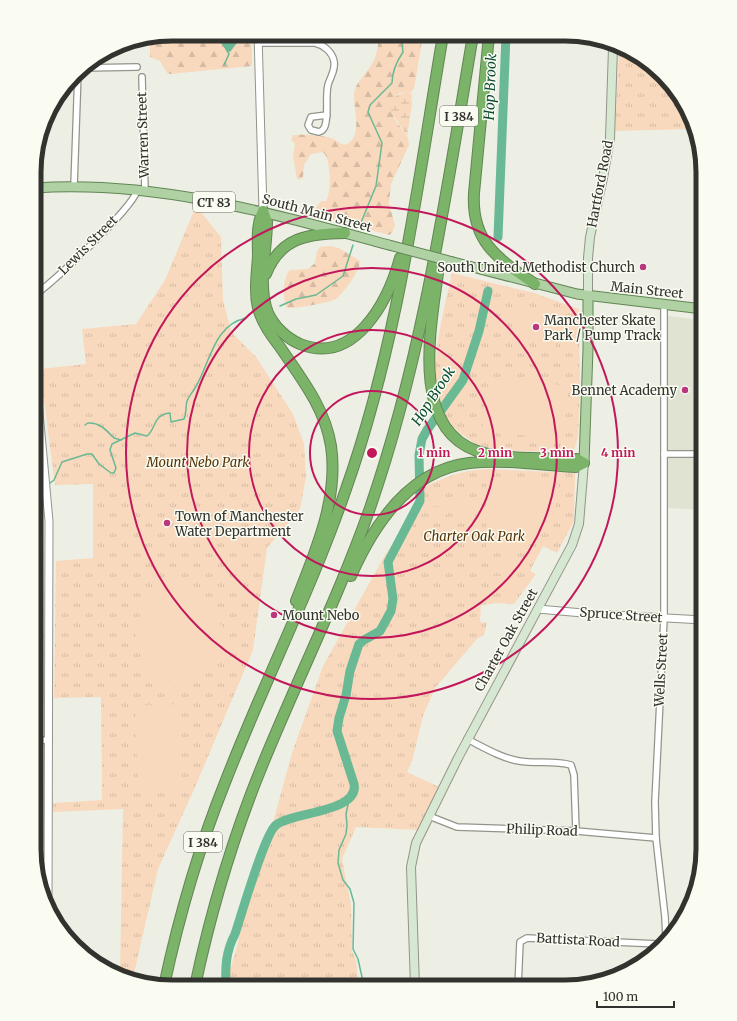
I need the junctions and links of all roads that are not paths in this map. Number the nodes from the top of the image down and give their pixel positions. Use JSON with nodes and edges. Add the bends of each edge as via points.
{"nodes":[{"id":1,"x":442,"y":41,"type":"edge"},
{"id":2,"x":472,"y":41,"type":"edge"},
{"id":3,"x":488,"y":41,"type":"edge"},
{"id":4,"x":258,"y":43,"type":"joint"},
{"id":5,"x":613,"y":50,"type":"edge"},
{"id":6,"x":137,"y":67,"type":"dead end"},
{"id":7,"x":93,"y":68,"type":"edge"},
{"id":8,"x":142,"y":78,"type":"dead end"},
{"id":9,"x":78,"y":82,"type":"edge"},
{"id":10,"x":327,"y":115,"type":"dead end"},
{"id":11,"x":74,"y":186,"type":"junction"},
{"id":12,"x":41,"y":188,"type":"edge"},
{"id":13,"x":141,"y":191,"type":"junction"},
{"id":14,"x":416,"y":198,"type":"junction"},
{"id":15,"x":445,"y":198,"type":"junction"},
{"id":16,"x":263,"y":212,"type":"junction"},
{"id":17,"x":345,"y":233,"type":"junction"},
{"id":18,"x":264,"y":284,"type":"junction"},
{"id":19,"x":535,"y":284,"type":"junction"},
{"id":20,"x":41,"y":289,"type":"edge"},
{"id":21,"x":588,"y":296,"type":"junction"},
{"id":22,"x":664,"y":305,"type":"junction"},
{"id":23,"x":696,"y":308,"type":"edge"},
{"id":24,"x":41,"y":434,"type":"edge"},
{"id":25,"x":664,"y":454,"type":"junction"},
{"id":26,"x":696,"y":454,"type":"edge"},
{"id":27,"x":584,"y":463,"type":"junction"},
{"id":28,"x":538,"y":609,"type":"junction"},
{"id":29,"x":664,"y":618,"type":"junction"},
{"id":30,"x":696,"y":620,"type":"edge"},
{"id":31,"x":308,"y":660,"type":"junction"},
{"id":32,"x":276,"y":661,"type":"junction"},
{"id":33,"x":467,"y":739,"type":"junction"},
{"id":34,"x":41,"y":740,"type":"edge"},
{"id":35,"x":49,"y":740,"type":"junction"},
{"id":36,"x":429,"y":816,"type":"junction"},
{"id":37,"x":576,"y":831,"type":"junction"},
{"id":38,"x":656,"y":838,"type":"junction"},
{"id":39,"x":48,"y":891,"type":"edge"},
{"id":40,"x":666,"y":932,"type":"edge"},
{"id":41,"x":654,"y":944,"type":"edge"},
{"id":42,"x":166,"y":980,"type":"edge"},
{"id":43,"x":196,"y":980,"type":"edge"},
{"id":44,"x":416,"y":980,"type":"edge"},
{"id":45,"x":518,"y":980,"type":"edge"}],
"edges":[{"from":1,"to":14,"type":"highway","number":"I 384"},
{"from":2,"to":15,"type":"highway","number":"I 384"},
{"from":3,"to":19,"type":"highway","via":[[474,199],[475,218],[480,233],[492,252]]},
{"from":4,"to":10,"type":"street","via":[[315,43],[328,50],[334,60],[334,67],[328,87]]},
{"from":4,"to":16,"type":"street"},
{"from":5,"to":21,"type":"main road","name":"Hartford Road","via":[[610,138],[604,178],[590,237]]},
{"from":6,"to":7,"type":"street"},
{"from":8,"to":13,"type":"street","name":"Warren Street"},
{"from":9,"to":11,"type":"street"},
{"from":11,"to":12,"type":"main road","name":"South Main Street","number":"CT 83"},
{"from":11,"to":13,"type":"main road","name":"South Main Street","number":"CT 83"},
{"from":13,"to":16,"type":"main road","name":"South Main Street","number":"CT 83"},
{"from":13,"to":20,"type":"street","name":"Lewis Street"},
{"from":14,"to":18,"type":"highway","via":[[388,291],[368,323],[349,340],[318,348],[306,346],[289,338],[275,325],[269,315],[264,299]]},
{"from":14,"to":32,"type":"highway","number":"I 384","via":[[390,335],[367,427],[326,546]]},
{"from":15,"to":27,"type":"highway","via":[[444,232],[435,294],[430,360],[430,386],[444,424],[460,442],[483,453],[577,459]]},
{"from":15,"to":31,"type":"highway","number":"I 384","via":[[416,349],[391,441],[354,550]]},
{"from":16,"to":17,"type":"main road","name":"South Main Street","number":"CT 83"},
{"from":16,"to":18,"type":"highway","via":[[267,222]]},
{"from":16,"to":32,"type":"highway","via":[[259,224],[256,288],[258,309],[267,328],[320,408],[329,436],[333,467],[326,517],[284,630]]},
{"from":17,"to":18,"type":"highway","via":[[312,235],[292,242],[274,259]]},
{"from":17,"to":19,"type":"main road","name":"South Main Street","number":"CT 83","bridge":true},
{"from":19,"to":21,"type":"main road","name":"South Main Street","number":"CT 83"},
{"from":21,"to":22,"type":"main road","name":"Main Street","number":"CT 83"},
{"from":21,"to":27,"type":"main road","name":"Charter Oak Street"},
{"from":22,"to":23,"type":"main road","name":"Main Street","number":"CT 83"},
{"from":22,"to":25,"type":"street","name":"Wells Street"},
{"from":24,"to":35,"type":"street","via":[[49,521]]},
{"from":25,"to":26,"type":"street"},
{"from":25,"to":29,"type":"street","name":"Wells Street"},
{"from":27,"to":28,"type":"main road","name":"Charter Oak Street","via":[[581,509],[576,536]]},
{"from":27,"to":31,"type":"highway","via":[[576,467],[475,462],[454,466],[431,475],[413,487],[390,510],[371,537],[325,634]]},
{"from":28,"to":29,"type":"street","name":"Spruce Street"},
{"from":28,"to":33,"type":"main road","name":"Charter Oak Street"},
{"from":29,"to":30,"type":"street","name":"Spruce Street"},
{"from":29,"to":38,"type":"street","name":"Wells Street","via":[[655,802]]},
{"from":31,"to":43,"type":"highway","number":"I 384","via":[[256,780],[214,907]]},
{"from":32,"to":42,"type":"highway","number":"I 384","via":[[225,782],[204,841],[181,916]]},
{"from":33,"to":36,"type":"main road","name":"Charter Oak Street"},
{"from":33,"to":37,"type":"street","via":[[519,761],[562,762],[571,765],[574,775]]},
{"from":34,"to":35,"type":"street"},
{"from":35,"to":39,"type":"street"},
{"from":36,"to":37,"type":"street","name":"Philip Road","via":[[458,827]]},
{"from":36,"to":44,"type":"main road","name":"Charter Oak Street","via":[[416,843],[411,867]]},
{"from":37,"to":38,"type":"street","name":"Philip Road"},
{"from":38,"to":40,"type":"street","name":"Wells Street"},
{"from":41,"to":45,"type":"street","name":"Battista Road","via":[[527,938],[520,942]]}]}
